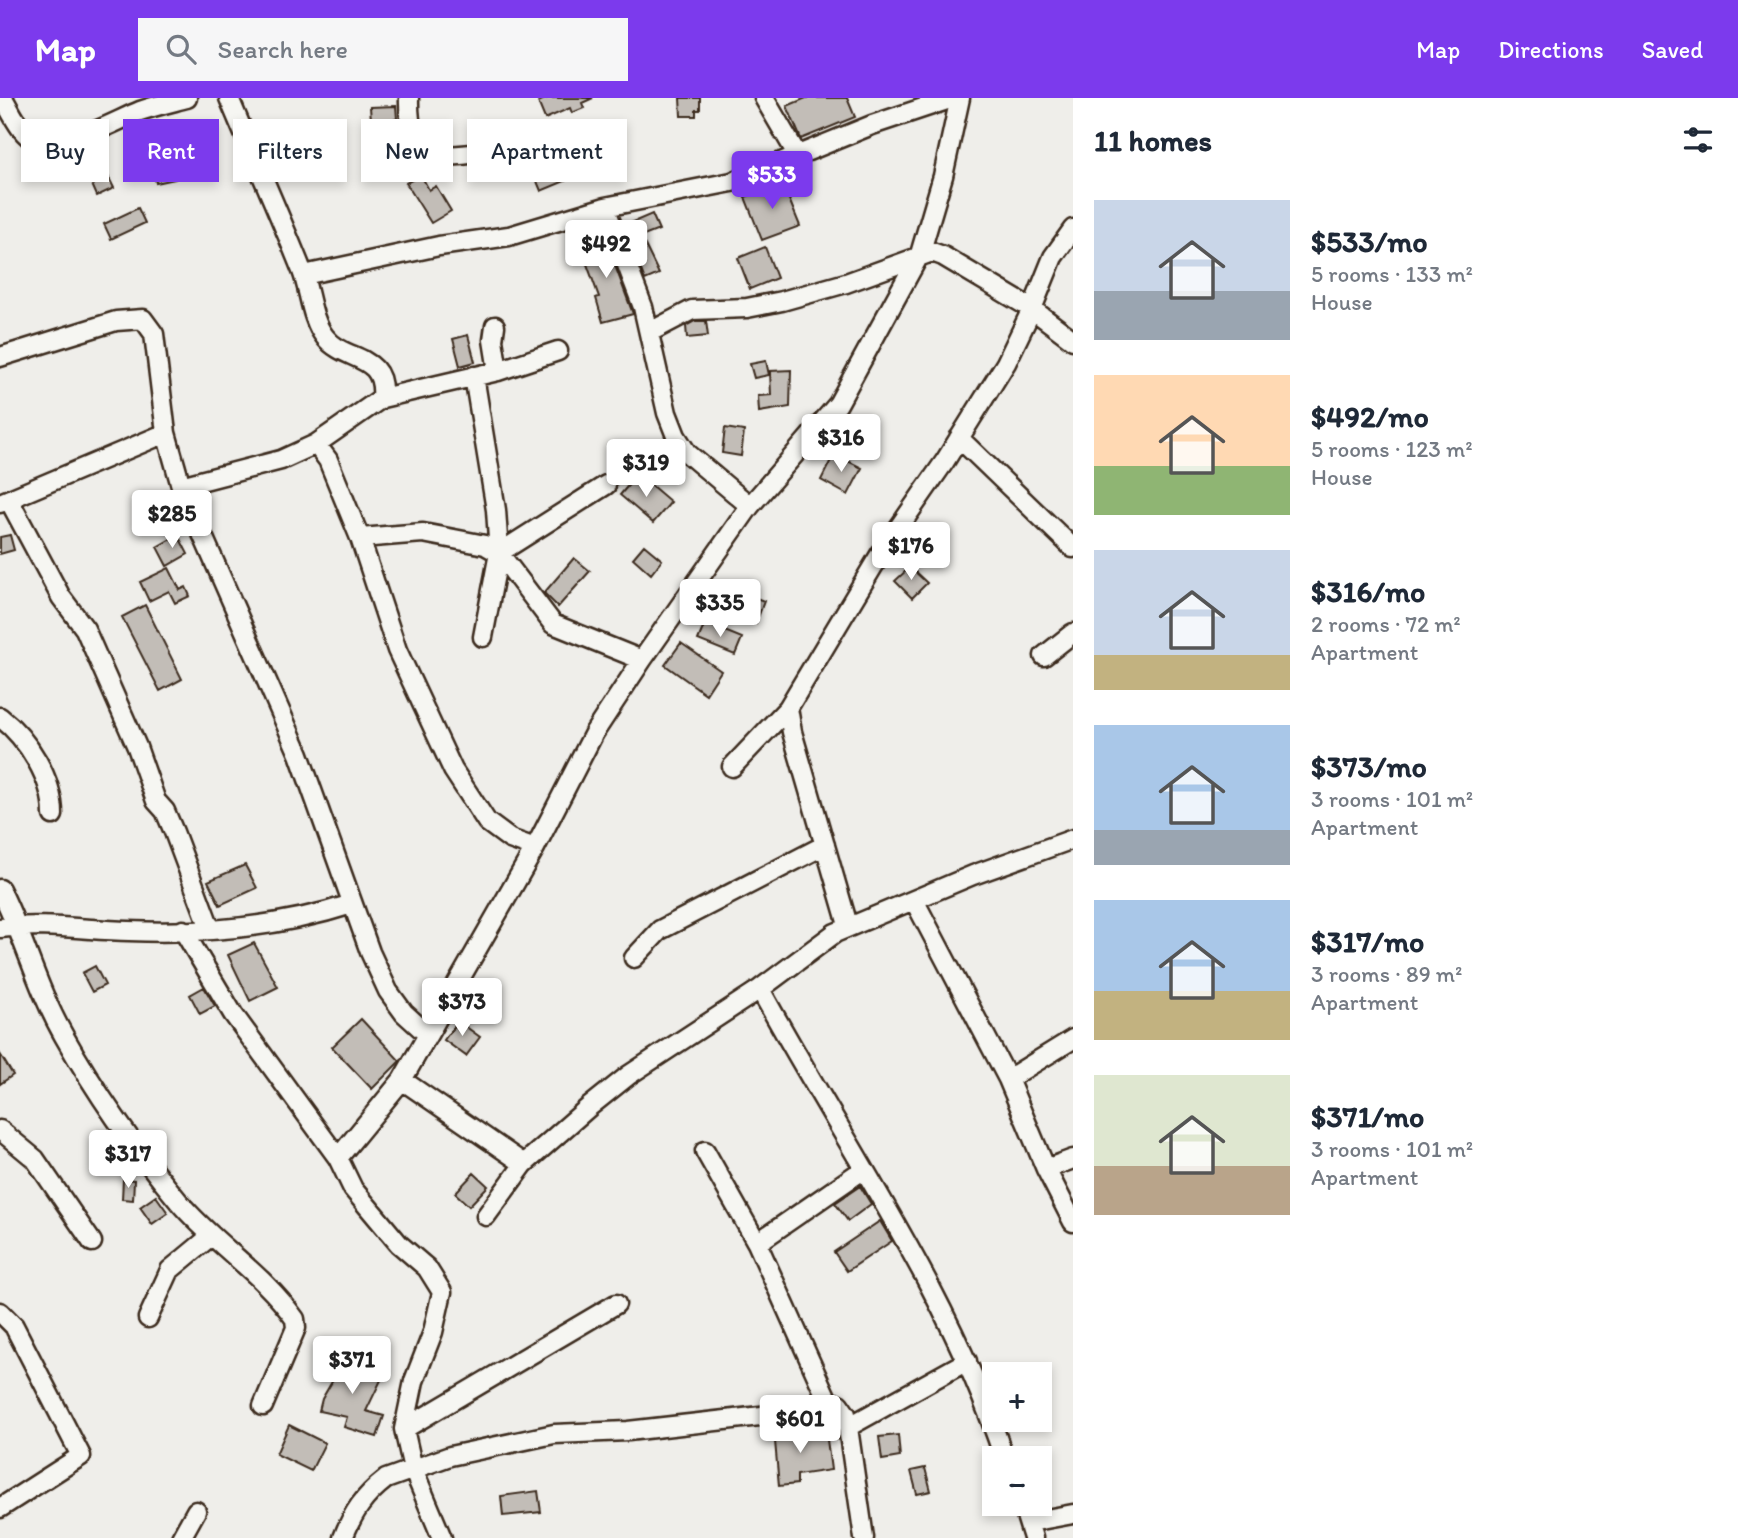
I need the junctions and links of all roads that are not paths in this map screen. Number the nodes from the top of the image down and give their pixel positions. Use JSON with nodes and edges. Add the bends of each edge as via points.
{"nodes":[{"id":1,"x":3,"y":98,"type":"edge"},
{"id":2,"x":187,"y":98,"type":"edge"},
{"id":3,"x":229,"y":98,"type":"edge"},
{"id":4,"x":409,"y":98,"type":"edge"},
{"id":5,"x":764,"y":98,"type":"edge"},
{"id":6,"x":953,"y":98,"type":"edge"},
{"id":7,"x":960,"y":98,"type":"edge"},
{"id":8,"x":467,"y":153,"type":"edge"},
{"id":9,"x":798,"y":156,"type":"junction"},
{"id":10,"x":605,"y":207,"type":"junction"},
{"id":11,"x":1073,"y":229,"type":"edge"},
{"id":12,"x":920,"y":254,"type":"junction"},
{"id":13,"x":304,"y":275,"type":"junction"},
{"id":14,"x":1032,"y":309,"type":"junction"},
{"id":15,"x":495,"y":326,"type":"dead end"},
{"id":16,"x":650,"y":331,"type":"junction"},
{"id":17,"x":1073,"y":340,"type":"edge"},
{"id":18,"x":558,"y":351,"type":"dead end"},
{"id":19,"x":0,"y":358,"type":"edge"},
{"id":20,"x":498,"y":371,"type":"junction"},
{"id":21,"x":474,"y":376,"type":"junction"},
{"id":22,"x":382,"y":398,"type":"junction"},
{"id":23,"x":166,"y":433,"type":"junction"},
{"id":24,"x":959,"y":438,"type":"junction"},
{"id":25,"x":316,"y":444,"type":"junction"},
{"id":26,"x":606,"y":485,"type":"dead end"},
{"id":27,"x":181,"y":486,"type":"junction"},
{"id":28,"x":5,"y":501,"type":"edge"},
{"id":29,"x":750,"y":506,"type":"junction"},
{"id":30,"x":360,"y":538,"type":"junction"},
{"id":31,"x":1073,"y":548,"type":"edge"},
{"id":32,"x":499,"y":553,"type":"junction"},
{"id":33,"x":1073,"y":633,"type":"edge"},
{"id":34,"x":484,"y":637,"type":"dead end"},
{"id":35,"x":1044,"y":656,"type":"dead end"},
{"id":36,"x":642,"y":660,"type":"junction"},
{"id":37,"x":788,"y":708,"type":"junction"},
{"id":38,"x":0,"y":717,"type":"edge"},
{"id":39,"x":733,"y":767,"type":"dead end"},
{"id":40,"x":53,"y":816,"type":"dead end"},
{"id":41,"x":1073,"y":839,"type":"edge"},
{"id":42,"x":825,"y":845,"type":"junction"},
{"id":43,"x":535,"y":848,"type":"junction"},
{"id":44,"x":0,"y":889,"type":"edge"},
{"id":45,"x":914,"y":900,"type":"junction"},
{"id":46,"x":352,"y":904,"type":"junction"},
{"id":47,"x":848,"y":925,"type":"junction"},
{"id":48,"x":8,"y":928,"type":"edge"},
{"id":49,"x":210,"y":928,"type":"junction"},
{"id":50,"x":183,"y":930,"type":"junction"},
{"id":51,"x":634,"y":958,"type":"dead end"},
{"id":52,"x":760,"y":989,"type":"junction"},
{"id":53,"x":426,"y":1032,"type":"junction"},
{"id":54,"x":1073,"y":1039,"type":"edge"},
{"id":55,"x":1008,"y":1079,"type":"junction"},
{"id":56,"x":402,"y":1080,"type":"junction"},
{"id":57,"x":0,"y":1130,"type":"edge"},
{"id":58,"x":705,"y":1151,"type":"dead end"},
{"id":59,"x":338,"y":1158,"type":"junction"},
{"id":60,"x":1073,"y":1159,"type":"edge"},
{"id":61,"x":524,"y":1164,"type":"junction"},
{"id":62,"x":864,"y":1169,"type":"junction"},
{"id":63,"x":1046,"y":1169,"type":"junction"},
{"id":64,"x":486,"y":1216,"type":"dead end"},
{"id":65,"x":1073,"y":1222,"type":"edge"},
{"id":66,"x":211,"y":1236,"type":"junction"},
{"id":67,"x":92,"y":1242,"type":"dead end"},
{"id":68,"x":757,"y":1242,"type":"junction"},
{"id":69,"x":616,"y":1304,"type":"dead end"},
{"id":70,"x":0,"y":1312,"type":"edge"},
{"id":71,"x":148,"y":1318,"type":"dead end"},
{"id":72,"x":967,"y":1361,"type":"junction"},
{"id":73,"x":828,"y":1401,"type":"junction"},
{"id":74,"x":263,"y":1406,"type":"dead end"},
{"id":75,"x":848,"y":1427,"type":"junction"},
{"id":76,"x":404,"y":1429,"type":"junction"},
{"id":77,"x":1000,"y":1446,"type":"edge"},
{"id":78,"x":413,"y":1469,"type":"junction"},
{"id":79,"x":0,"y":1508,"type":"edge"},
{"id":80,"x":196,"y":1511,"type":"dead end"},
{"id":81,"x":1073,"y":1514,"type":"edge"},
{"id":82,"x":1031,"y":1530,"type":"edge"},
{"id":83,"x":181,"y":1538,"type":"edge"},
{"id":84,"x":343,"y":1538,"type":"edge"},
{"id":85,"x":442,"y":1538,"type":"edge"},
{"id":86,"x":864,"y":1538,"type":"edge"}],
"edges":[{"from":1,"to":2,"type":"street","via":[[27,135],[48,143],[78,137]]},
{"from":3,"to":13,"type":"street"},
{"from":4,"to":8,"type":"street","via":[[408,118],[419,149],[434,155]]},
{"from":5,"to":9,"type":"street"},
{"from":6,"to":9,"type":"street"},
{"from":7,"to":12,"type":"street"},
{"from":9,"to":10,"type":"street","via":[[732,182]]},
{"from":10,"to":13,"type":"street","via":[[509,236]]},
{"from":10,"to":16,"type":"street"},
{"from":11,"to":14,"type":"street","via":[[1053,257]]},
{"from":12,"to":14,"type":"street","via":[[943,256]]},
{"from":12,"to":16,"type":"street","via":[[846,283],[782,301],[692,310]]},
{"from":12,"to":29,"type":"street","via":[[838,404]]},
{"from":13,"to":22,"type":"street","via":[[323,335],[373,365],[383,386]]},
{"from":14,"to":17,"type":"street"},
{"from":14,"to":24,"type":"street","via":[[1006,363]]},
{"from":15,"to":20,"type":"street"},
{"from":16,"to":29,"type":"street","via":[[676,436],[687,453]]},
{"from":18,"to":20,"type":"street"},
{"from":19,"to":23,"type":"street","via":[[116,321],[143,318],[154,334]]},
{"from":20,"to":21,"type":"street"},
{"from":21,"to":22,"type":"street"},
{"from":21,"to":32,"type":"street"},
{"from":22,"to":25,"type":"street"},
{"from":23,"to":27,"type":"street"},
{"from":23,"to":28,"type":"street"},
{"from":24,"to":31,"type":"street"},
{"from":24,"to":37,"type":"street","via":[[881,553]]},
{"from":25,"to":27,"type":"street","via":[[281,460]]},
{"from":25,"to":30,"type":"street","via":[[328,460]]},
{"from":26,"to":32,"type":"street"},
{"from":27,"to":46,"type":"street","via":[[299,754]]},
{"from":28,"to":49,"type":"street","via":[[85,629],[156,801],[174,832]]},
{"from":29,"to":36,"type":"street"},
{"from":30,"to":32,"type":"street","via":[[423,533],[485,545]]},
{"from":30,"to":43,"type":"street","via":[[397,650],[453,770],[487,822],[510,839]]},
{"from":32,"to":34,"type":"street"},
{"from":32,"to":36,"type":"street","via":[[553,624]]},
{"from":33,"to":35,"type":"street"},
{"from":36,"to":43,"type":"street","via":[[594,733]]},
{"from":37,"to":39,"type":"street"},
{"from":37,"to":42,"type":"street"},
{"from":38,"to":40,"type":"street","via":[[20,732],[41,770]]},
{"from":41,"to":45,"type":"street"},
{"from":42,"to":47,"type":"street"},
{"from":42,"to":51,"type":"street","via":[[660,930]]},
{"from":43,"to":53,"type":"street"},
{"from":44,"to":48,"type":"street"},
{"from":45,"to":47,"type":"street"},
{"from":45,"to":55,"type":"street"},
{"from":46,"to":49,"type":"street","via":[[306,919]]},
{"from":46,"to":53,"type":"street","via":[[388,991]]},
{"from":47,"to":52,"type":"street"},
{"from":48,"to":50,"type":"street"},
{"from":48,"to":66,"type":"street","via":[[64,1035],[149,1163]]},
{"from":49,"to":50,"type":"street"},
{"from":50,"to":59,"type":"street","via":[[233,1014]]},
{"from":52,"to":61,"type":"street","via":[[629,1076]]},
{"from":52,"to":62,"type":"street"},
{"from":53,"to":56,"type":"street"},
{"from":54,"to":55,"type":"street"},
{"from":55,"to":63,"type":"street"},
{"from":56,"to":59,"type":"street"},
{"from":56,"to":61,"type":"street"},
{"from":57,"to":67,"type":"street","via":[[35,1159]]},
{"from":58,"to":68,"type":"street"},
{"from":59,"to":76,"type":"street","via":[[359,1197],[399,1244],[428,1268],[442,1292]]},
{"from":60,"to":63,"type":"street"},
{"from":61,"to":64,"type":"street"},
{"from":62,"to":68,"type":"street"},
{"from":62,"to":72,"type":"street"},
{"from":63,"to":65,"type":"street"},
{"from":66,"to":71,"type":"street","via":[[170,1270]]},
{"from":66,"to":74,"type":"street","via":[[246,1263],[295,1319],[296,1328]]},
{"from":68,"to":73,"type":"street"},
{"from":69,"to":76,"type":"street"},
{"from":70,"to":79,"type":"street","via":[[14,1326],[80,1456]]},
{"from":72,"to":75,"type":"street"},
{"from":72,"to":77,"type":"street"},
{"from":73,"to":75,"type":"street","via":[[839,1404]]},
{"from":73,"to":78,"type":"street","via":[[787,1413],[628,1431],[554,1434],[450,1456]]},
{"from":75,"to":86,"type":"street"},
{"from":76,"to":78,"type":"street"},
{"from":78,"to":84,"type":"street","via":[[386,1479],[367,1495],[357,1505]]},
{"from":78,"to":85,"type":"street"},
{"from":80,"to":83,"type":"street"},
{"from":81,"to":82,"type":"street"}]}
